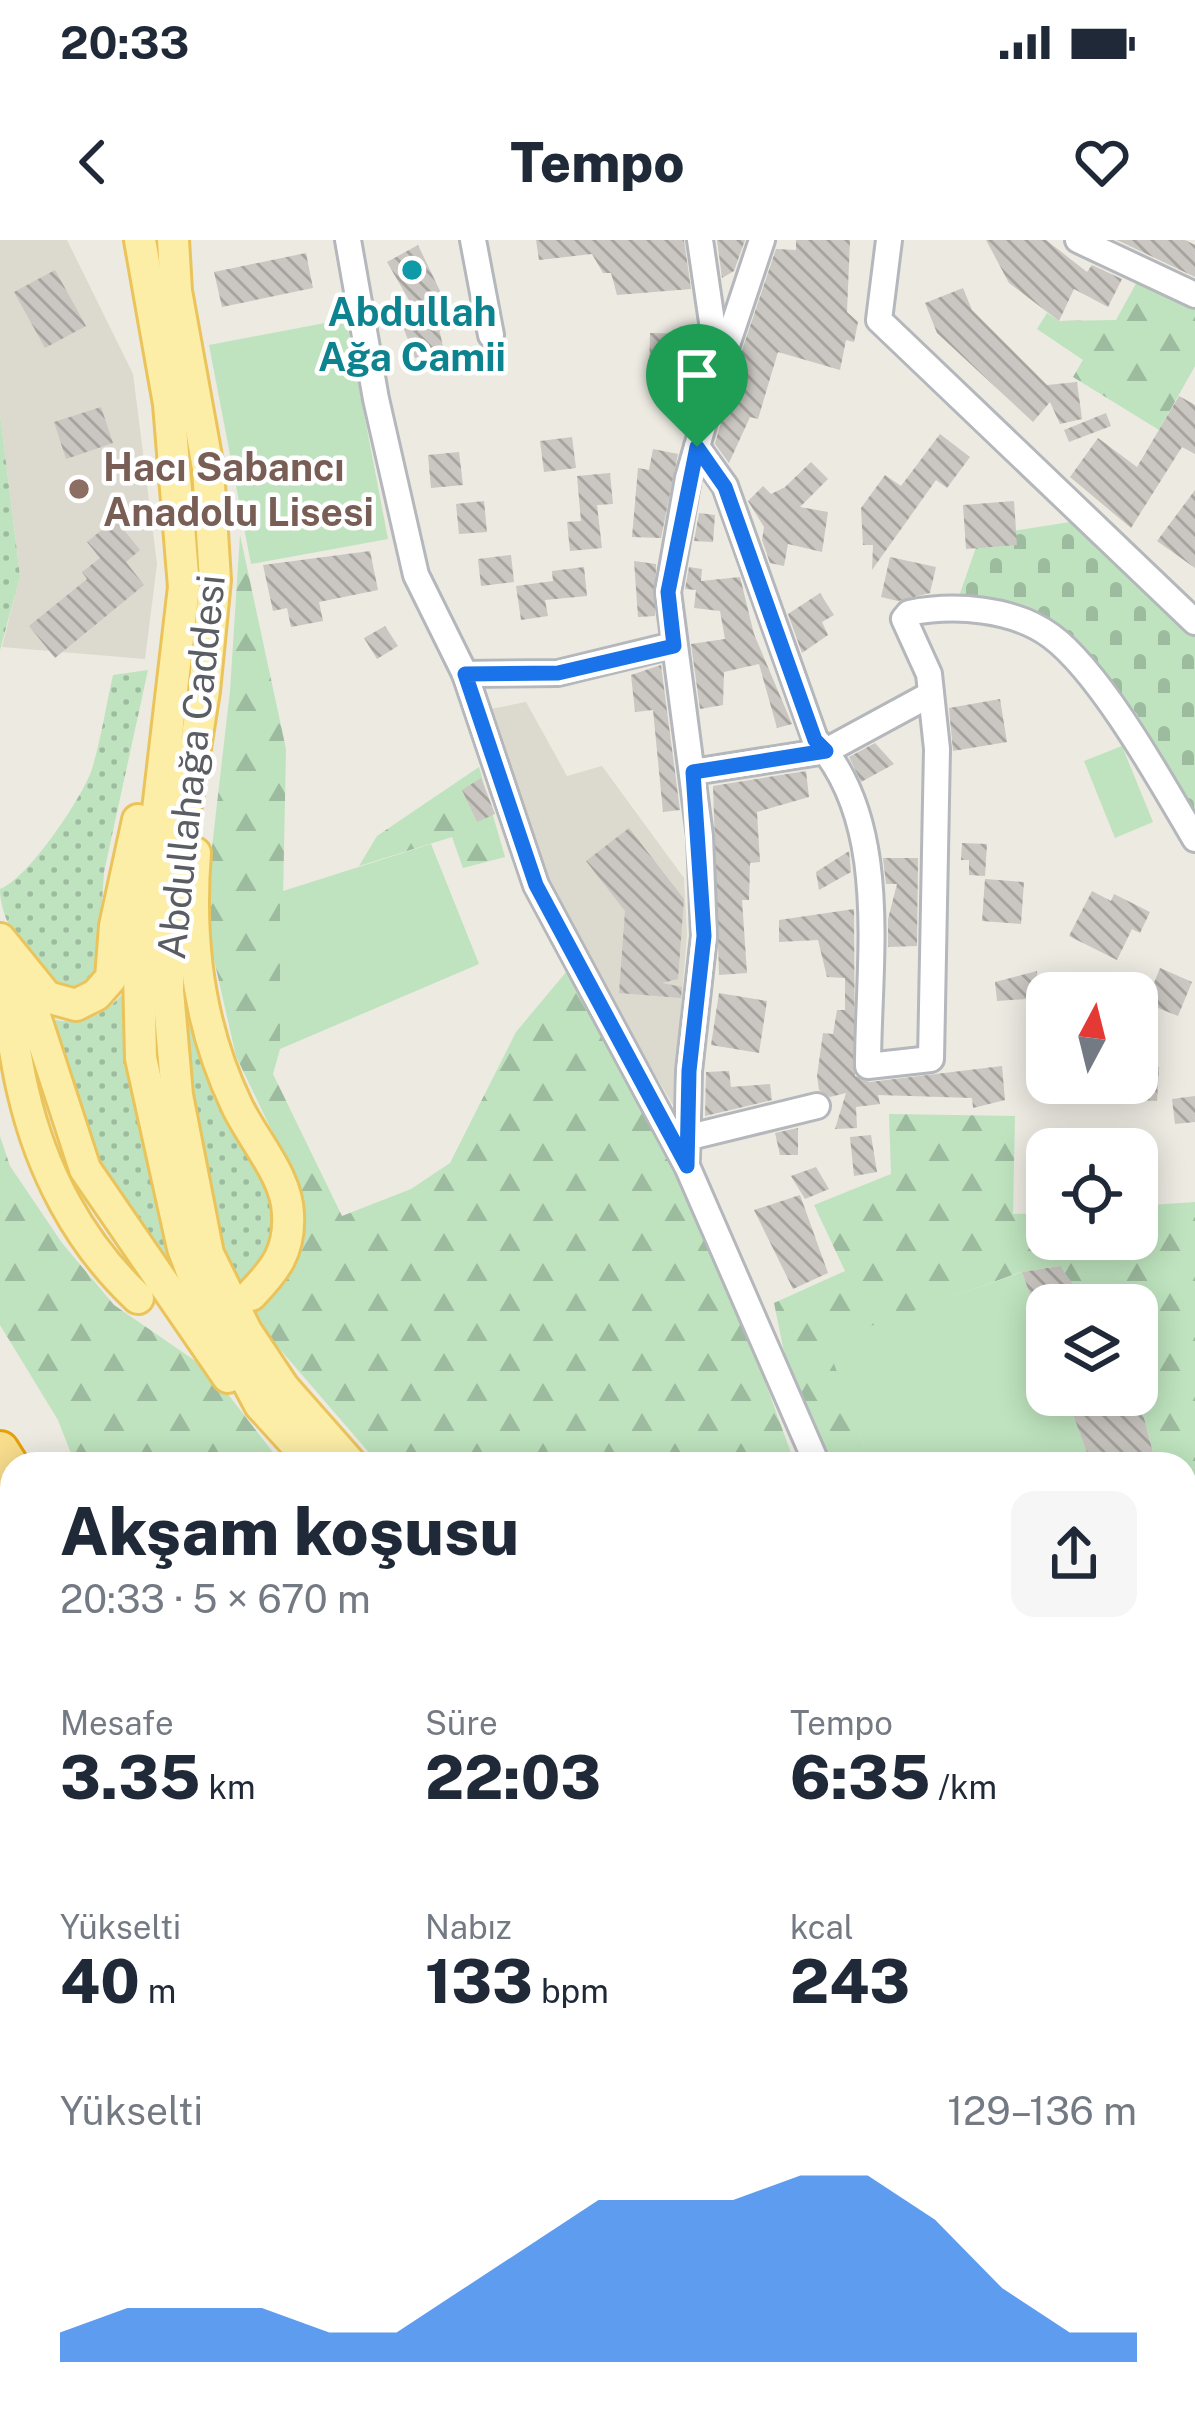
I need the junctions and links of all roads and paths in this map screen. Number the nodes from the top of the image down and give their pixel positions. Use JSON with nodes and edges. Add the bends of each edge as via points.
{"nodes":[{"id":1,"x":141,"y":240,"type":"edge"},
{"id":2,"x":190,"y":240,"type":"edge"},
{"id":3,"x":348,"y":240,"type":"edge"},
{"id":4,"x":473,"y":240,"type":"edge"},
{"id":5,"x":700,"y":240,"type":"edge"},
{"id":6,"x":762,"y":240,"type":"edge"},
{"id":7,"x":889,"y":240,"type":"edge"},
{"id":8,"x":1078,"y":240,"type":"edge"},
{"id":9,"x":173,"y":253,"type":"edge"},
{"id":10,"x":1195,"y":296,"type":"edge"},
{"id":11,"x":491,"y":335,"type":"dead end"},
{"id":12,"x":719,"y":370,"type":"junction"},
{"id":13,"x":697,"y":447,"type":"junction"},
{"id":14,"x":1195,"y":622,"type":"edge"},
{"id":15,"x":674,"y":646,"type":"junction"},
{"id":16,"x":174,"y":655,"type":"junction"},
{"id":17,"x":465,"y":674,"type":"junction"},
{"id":18,"x":931,"y":694,"type":"junction"},
{"id":19,"x":197,"y":730,"type":"junction"},
{"id":20,"x":826,"y":751,"type":"junction"},
{"id":21,"x":693,"y":772,"type":"junction"},
{"id":22,"x":1195,"y":838,"type":"edge"},
{"id":23,"x":0,"y":939,"type":"edge"},
{"id":24,"x":0,"y":960,"type":"edge"},
{"id":25,"x":0,"y":992,"type":"edge"},
{"id":26,"x":817,"y":1106,"type":"dead end"},
{"id":27,"x":686,"y":1138,"type":"junction"},
{"id":28,"x":687,"y":1166,"type":"junction"},
{"id":29,"x":251,"y":1294,"type":"dead end"},
{"id":30,"x":138,"y":1298,"type":"dead end"},
{"id":31,"x":260,"y":1405,"type":"junction"},
{"id":32,"x":303,"y":1452,"type":"edge"},
{"id":33,"x":340,"y":1452,"type":"edge"},
{"id":34,"x":812,"y":1452,"type":"edge"}],
"edges":[{"from":1,"to":9,"type":"street","via":[[149,259]]},
{"from":1,"to":16,"type":"main road","name":"Abdullahağa Caddesi","via":[[180,500],[184,587]]},
{"from":2,"to":9,"type":"street"},
{"from":3,"to":17,"type":"street","via":[[416,575]]},
{"from":4,"to":11,"type":"street"},
{"from":5,"to":12,"type":"street"},
{"from":6,"to":12,"type":"street"},
{"from":7,"to":14,"type":"street","via":[[879,320]]},
{"from":8,"to":10,"type":"street"},
{"from":9,"to":19,"type":"main road","name":"Abdullahağa Caddesi","via":[[212,525],[212,632]]},
{"from":12,"to":13,"type":"street"},
{"from":13,"to":15,"type":"street","via":[[668,592]]},
{"from":13,"to":20,"type":"street","via":[[725,487],[815,740]]},
{"from":15,"to":17,"type":"street","via":[[558,673]]},
{"from":15,"to":21,"type":"street"},
{"from":16,"to":23,"type":"main road","via":[[115,926],[111,978],[86,1002],[47,997]]},
{"from":16,"to":31,"type":"main road","name":"Abdullahağa Caddesi","via":[[139,974],[141,1058],[183,1248]]},
{"from":17,"to":28,"type":"street","via":[[536,885]]},
{"from":18,"to":20,"type":"street"},
{"from":18,"to":20,"type":"street","via":[[940,812],[932,1059],[868,1066],[868,854],[841,767]]},
{"from":18,"to":22,"type":"street","via":[[904,619],[909,613],[1001,613],[1052,637],[1114,709]]},
{"from":19,"to":29,"type":"main road","via":[[191,927],[202,1006],[229,1088],[285,1192],[288,1213],[286,1250]]},
{"from":19,"to":33,"type":"main road","name":"Abdullahağa Caddesi","via":[[170,906],[168,991],[201,1232],[246,1331]]},
{"from":20,"to":21,"type":"street"},
{"from":21,"to":27,"type":"street","via":[[704,936]]},
{"from":24,"to":31,"type":"main road","via":[[33,1010],[85,1169],[186,1322]]},
{"from":25,"to":30,"type":"main road","via":[[52,1180],[75,1223]]},
{"from":26,"to":27,"type":"street"},
{"from":27,"to":28,"type":"street"},
{"from":28,"to":34,"type":"street"},
{"from":31,"to":32,"type":"main road","name":"Abdullahağa Caddesi"}]}
